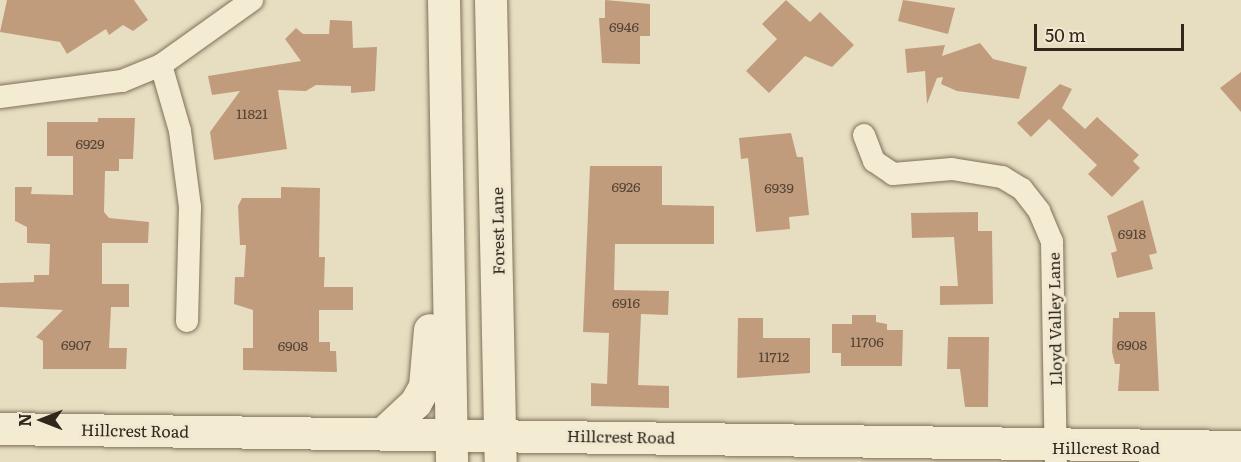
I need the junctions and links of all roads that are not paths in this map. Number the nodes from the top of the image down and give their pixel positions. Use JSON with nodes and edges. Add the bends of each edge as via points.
{"nodes":[{"id":1,"x":252,"y":0,"type":"edge"},
{"id":2,"x":444,"y":0,"type":"edge"},
{"id":3,"x":491,"y":0,"type":"edge"},
{"id":4,"x":161,"y":65,"type":"junction"},
{"id":5,"x":0,"y":97,"type":"edge"},
{"id":6,"x":864,"y":135,"type":"dead end"},
{"id":7,"x":448,"y":184,"type":"junction"},
{"id":8,"x":187,"y":321,"type":"dead end"},
{"id":9,"x":0,"y":429,"type":"edge"},
{"id":10,"x":383,"y":434,"type":"junction"},
{"id":11,"x":1241,"y":447,"type":"edge"},
{"id":12,"x":452,"y":448,"type":"edge"},
{"id":13,"x":501,"y":448,"type":"edge"},
{"id":14,"x":1056,"y":454,"type":"edge"}],
"edges":[{"from":1,"to":4,"type":"street"},
{"from":2,"to":7,"type":"main road"},
{"from":3,"to":13,"type":"main road","name":"Forest Lane"},
{"from":4,"to":5,"type":"street","via":[[83,90]]},
{"from":4,"to":8,"type":"street","via":[[180,131],[190,207]]},
{"from":6,"to":14,"type":"street","name":"Lloyd Valley Lane","via":[[874,161],[893,174],[952,169],[1002,177],[1022,189],[1039,211],[1052,242]]},
{"from":7,"to":10,"type":"main road","via":[[431,244],[425,387],[417,403]]},
{"from":7,"to":12,"type":"main road"},
{"from":9,"to":10,"type":"main road","name":"Hillcrest Road"},
{"from":10,"to":12,"type":"main road","name":"Hillcrest Road"},
{"from":11,"to":14,"type":"main road","name":"Hillcrest Road"},
{"from":12,"to":13,"type":"main road","name":"Hillcrest Road"},
{"from":13,"to":14,"type":"main road","name":"Hillcrest Road"}]}
